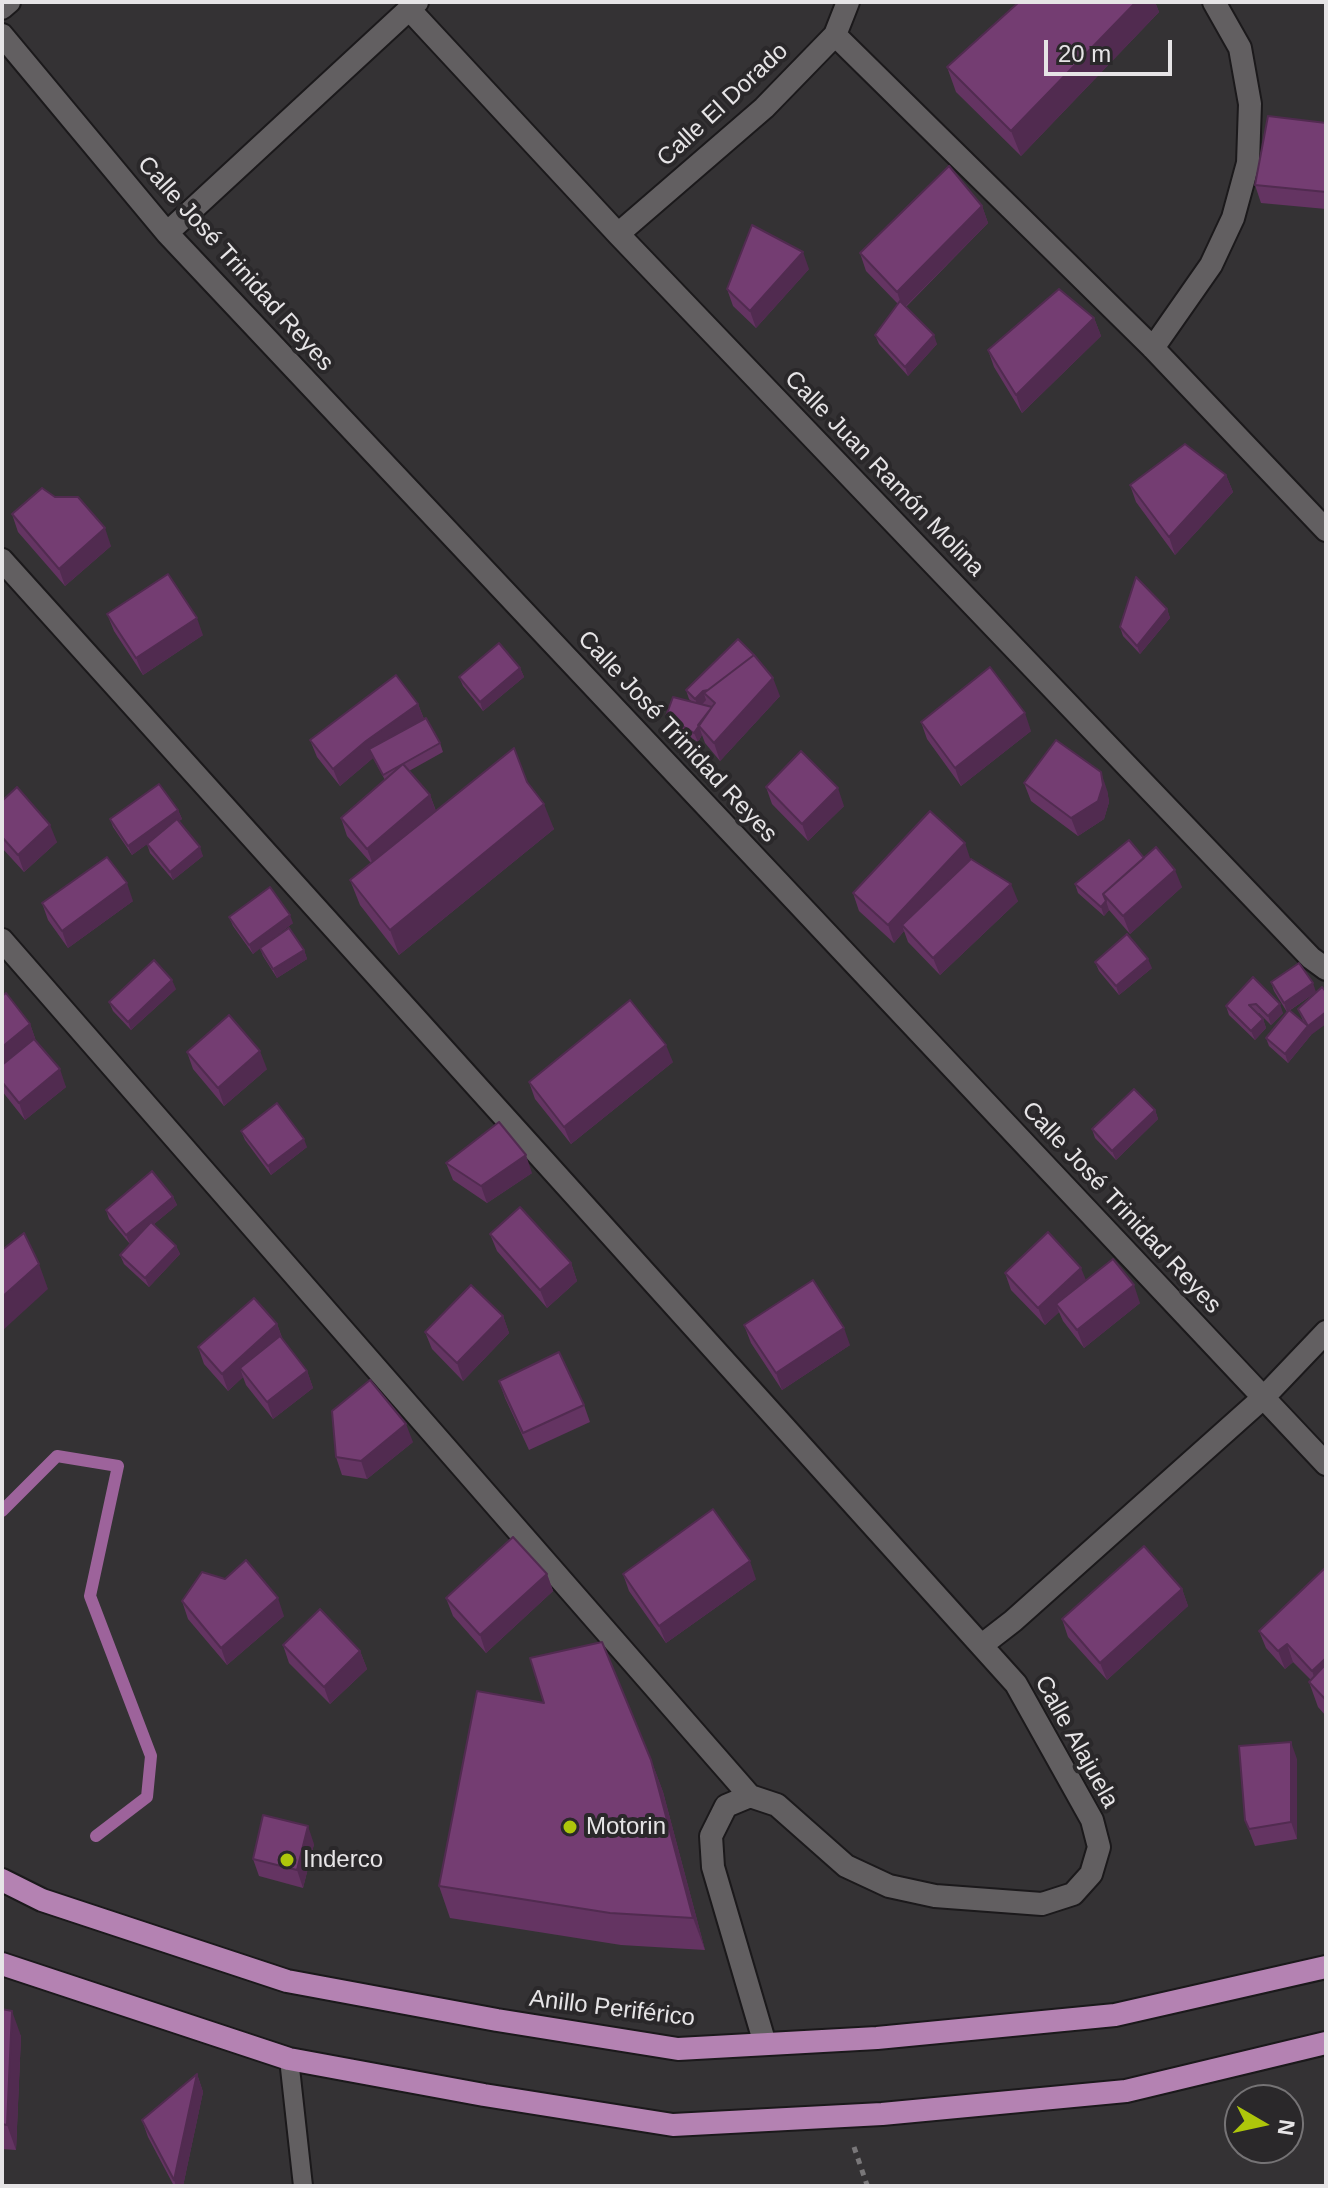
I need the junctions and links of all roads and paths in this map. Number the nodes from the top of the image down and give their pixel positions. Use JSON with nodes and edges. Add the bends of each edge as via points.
{"nodes":[{"id":1,"x":9,"y":2,"type":"edge"},
{"id":2,"x":848,"y":2,"type":"edge"},
{"id":3,"x":1214,"y":2,"type":"edge"},
{"id":4,"x":413,"y":6,"type":"edge"},
{"id":5,"x":2,"y":8,"type":"edge"},
{"id":6,"x":2,"y":35,"type":"edge"},
{"id":7,"x":835,"y":35,"type":"junction"},
{"id":8,"x":167,"y":233,"type":"junction"},
{"id":9,"x":618,"y":234,"type":"junction"},
{"id":10,"x":1153,"y":348,"type":"junction"},
{"id":11,"x":1326,"y":530,"type":"edge"},
{"id":12,"x":2,"y":560,"type":"edge"},
{"id":13,"x":2,"y":940,"type":"edge"},
{"id":14,"x":11,"y":964,"type":"edge"},
{"id":15,"x":1326,"y":969,"type":"edge"},
{"id":16,"x":1326,"y":1332,"type":"edge"},
{"id":17,"x":1264,"y":1397,"type":"junction"},
{"id":18,"x":1326,"y":1464,"type":"edge"},
{"id":19,"x":982,"y":1645,"type":"junction"},
{"id":20,"x":750,"y":1796,"type":"junction"},
{"id":21,"x":2,"y":1880,"type":"edge"},
{"id":22,"x":2,"y":1964,"type":"edge"},
{"id":23,"x":1326,"y":1967,"type":"edge"},
{"id":24,"x":1326,"y":2043,"type":"edge"},
{"id":25,"x":765,"y":2044,"type":"junction"},
{"id":26,"x":289,"y":2059,"type":"junction"},
{"id":27,"x":844,"y":2116,"type":"junction"},
{"id":28,"x":303,"y":2186,"type":"edge"},
{"id":29,"x":872,"y":2186,"type":"edge"}],
"edges":[{"from":1,"to":5,"type":"street"},
{"from":2,"to":7,"type":"street","name":"Calle El Dorado"},
{"from":3,"to":10,"type":"street","via":[[1240,48],[1250,104],[1248,163],[1233,218],[1211,265]]},
{"from":4,"to":8,"type":"street","name":"Calle Juan Ramón Molina"},
{"from":4,"to":9,"type":"street","name":"Calle Juan Ramón Molina"},
{"from":6,"to":8,"type":"street","name":"Calle José Trinidad Reyes"},
{"from":7,"to":9,"type":"street","name":"Calle El Dorado","via":[[764,108]]},
{"from":7,"to":10,"type":"street"},
{"from":8,"to":17,"type":"street","name":"Calle José Trinidad Reyes"},
{"from":9,"to":15,"type":"street","name":"Calle Juan Ramón Molina"},
{"from":10,"to":11,"type":"street"},
{"from":12,"to":19,"type":"street","name":"Calle Alajuela"},
{"from":13,"to":14,"type":"street"},
{"from":14,"to":20,"type":"street"},
{"from":16,"to":17,"type":"street"},
{"from":17,"to":18,"type":"street","name":"Calle José Trinidad Reyes"},
{"from":17,"to":19,"type":"street"},
{"from":19,"to":20,"type":"street","name":"Calle Alajuela","via":[[1016,1684],[1092,1820],[1099,1847],[1091,1874],[1073,1894],[1042,1904],[935,1896],[889,1886],[846,1866],[777,1805]]},
{"from":20,"to":25,"type":"street","via":[[726,1806],[711,1836],[713,1867]]},
{"from":21,"to":25,"type":"highway","name":"Anillo Periférico","via":[[42,1900],[287,1981],[678,2049]]},
{"from":22,"to":26,"type":"highway"},
{"from":23,"to":25,"type":"highway","name":"Anillo Periférico","via":[[1115,2015]]},
{"from":24,"to":27,"type":"highway","via":[[1126,2091]]},
{"from":26,"to":27,"type":"highway","via":[[673,2125]]},
{"from":26,"to":28,"type":"lane"},
{"from":27,"to":29,"type":"path","via":[[867,2185]]}]}
